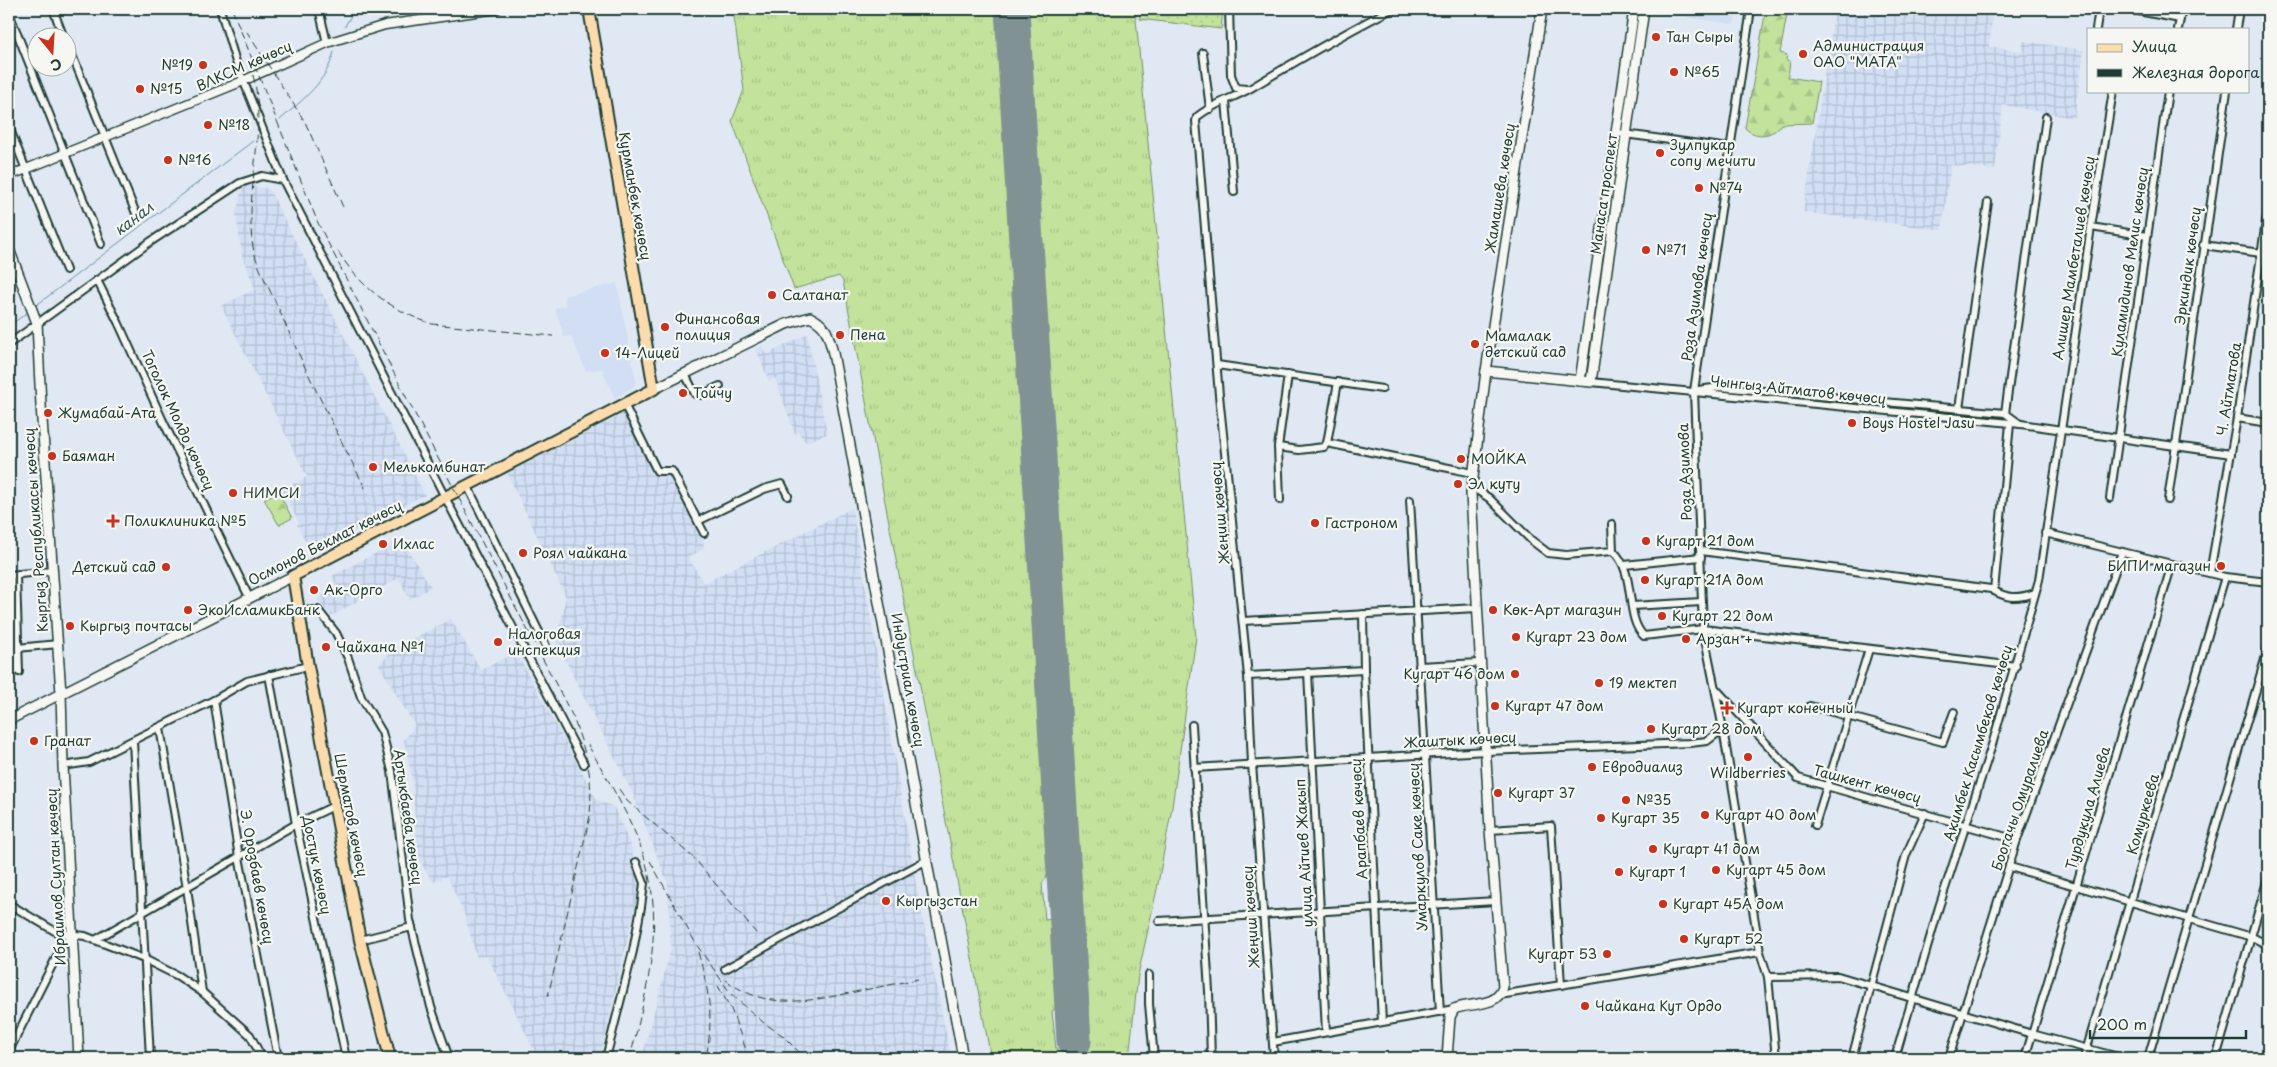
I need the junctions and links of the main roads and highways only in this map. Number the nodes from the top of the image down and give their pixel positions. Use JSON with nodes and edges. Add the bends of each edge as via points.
{"nodes":[{"id":1,"x":589,"y":9,"type":"edge"},
{"id":2,"x":1542,"y":9,"type":"edge"},
{"id":3,"x":1634,"y":9,"type":"edge"},
{"id":4,"x":1644,"y":9,"type":"edge"},
{"id":5,"x":1629,"y":44,"type":"junction"},
{"id":6,"x":1639,"y":46,"type":"junction"},
{"id":7,"x":9,"y":249,"type":"edge"},
{"id":8,"x":1486,"y":370,"type":"junction"},
{"id":9,"x":1580,"y":381,"type":"junction"},
{"id":10,"x":654,"y":389,"type":"junction"},
{"id":11,"x":294,"y":576,"type":"junction"},
{"id":12,"x":61,"y":693,"type":"junction"},
{"id":13,"x":9,"y":720,"type":"edge"},
{"id":14,"x":79,"y":1058,"type":"edge"},
{"id":15,"x":390,"y":1058,"type":"edge"},
{"id":16,"x":963,"y":1058,"type":"edge"},
{"id":17,"x":1447,"y":1058,"type":"edge"}],
"edges":[{"from":1,"to":10,"type":"main road","name":"Курманбек көчөсү"},
{"from":2,"to":8,"type":"main road","name":"Жамашева көчөсү"},
{"from":3,"to":5,"type":"main road"},
{"from":4,"to":6,"type":"main road","name":"Манаса проспект"},
{"from":5,"to":6,"type":"main road"},
{"from":5,"to":9,"type":"main road"},
{"from":6,"to":9,"type":"main road","name":"Манаса проспект","via":[[1591,382]]},
{"from":7,"to":12,"type":"main road","name":"Кыргыз Республикасы көчөсү","via":[[37,323]]},
{"from":8,"to":9,"type":"main road"},
{"from":8,"to":17,"type":"main road","name":"Жамашева көчөсү","via":[[1472,487],[1490,830],[1503,987],[1495,1000],[1454,1009],[1450,1017]]},
{"from":10,"to":11,"type":"main road","name":"Осмонов Бекмат көчөсү"},
{"from":10,"to":16,"type":"main road","name":"Индустриал көчөсү","via":[[786,324],[810,317],[822,323],[833,353]]},
{"from":11,"to":12,"type":"main road","name":"Осмонов Бекмат көчөсү"},
{"from":11,"to":15,"type":"main road","name":"Шерматов көчөсү","via":[[360,940]]},
{"from":12,"to":13,"type":"main road","name":"Осмонов Бекмат көчөсү"},
{"from":12,"to":14,"type":"main road","name":"Ибраимов Султан көчөсү"}]}
